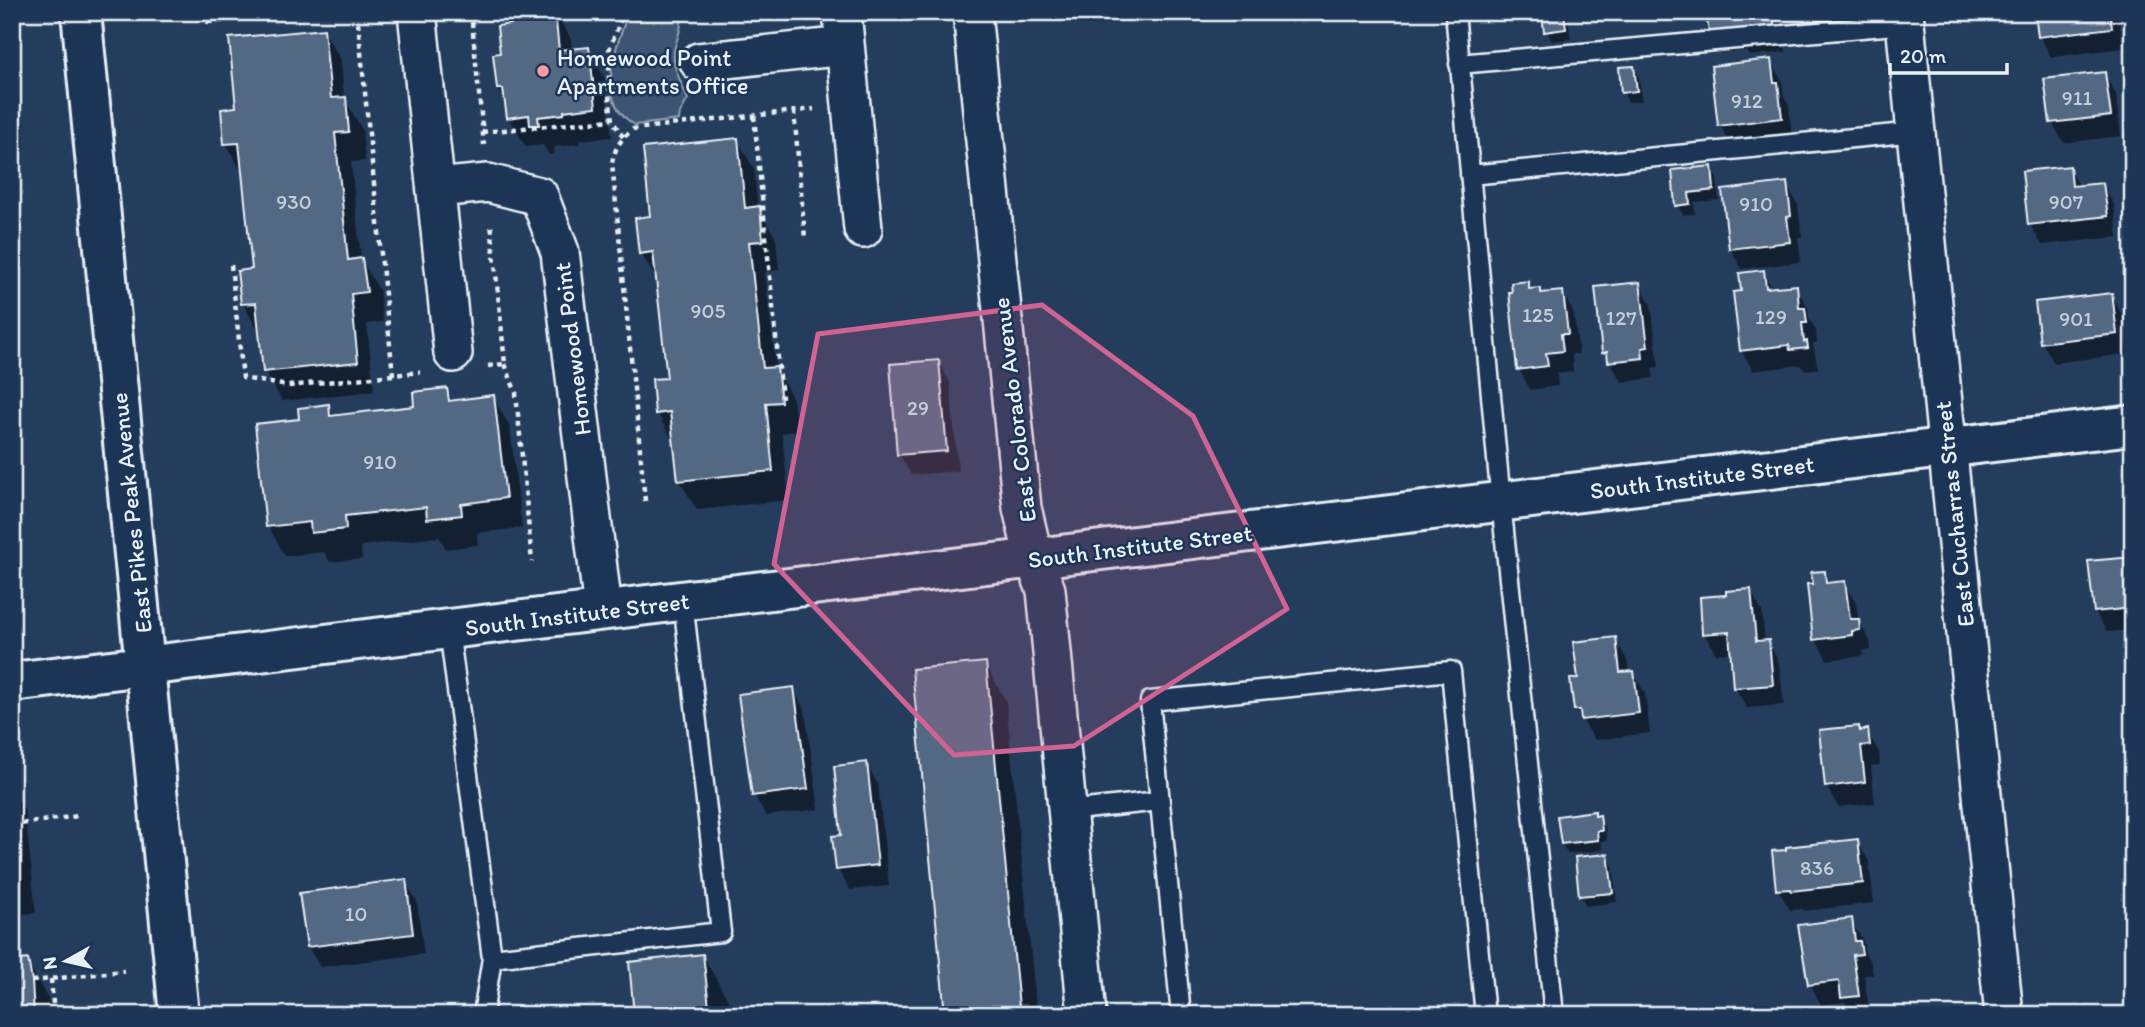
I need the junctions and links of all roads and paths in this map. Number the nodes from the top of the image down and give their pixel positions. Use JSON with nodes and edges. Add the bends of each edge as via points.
{"nodes":[{"id":1,"x":81,"y":12,"type":"edge"},
{"id":2,"x":207,"y":12,"type":"edge"},
{"id":3,"x":310,"y":12,"type":"edge"},
{"id":4,"x":417,"y":12,"type":"edge"},
{"id":5,"x":624,"y":12,"type":"edge"},
{"id":6,"x":972,"y":12,"type":"edge"},
{"id":7,"x":1455,"y":12,"type":"edge"},
{"id":8,"x":1905,"y":18,"type":"edge"},
{"id":9,"x":843,"y":29,"type":"edge"},
{"id":10,"x":699,"y":62,"type":"dead end"},
{"id":11,"x":1460,"y":64,"type":"junction"},
{"id":12,"x":851,"y":105,"type":"junction"},
{"id":13,"x":794,"y":111,"type":"junction"},
{"id":14,"x":754,"y":116,"type":"junction"},
{"id":15,"x":612,"y":120,"type":"junction"},
{"id":16,"x":482,"y":132,"type":"dead end"},
{"id":17,"x":1916,"y":132,"type":"junction"},
{"id":18,"x":623,"y":137,"type":"junction"},
{"id":19,"x":1470,"y":175,"type":"junction"},
{"id":20,"x":436,"y":188,"type":"junction"},
{"id":21,"x":863,"y":229,"type":"dead end"},
{"id":22,"x":805,"y":238,"type":"dead end"},
{"id":23,"x":231,"y":265,"type":"dead end"},
{"id":24,"x":453,"y":352,"type":"dead end"},
{"id":25,"x":505,"y":364,"type":"dead end"},
{"id":26,"x":393,"y":375,"type":"dead end"},
{"id":27,"x":782,"y":398,"type":"dead end"},
{"id":28,"x":2133,"y":425,"type":"edge"},
{"id":29,"x":1947,"y":447,"type":"junction"},
{"id":30,"x":645,"y":501,"type":"dead end"},
{"id":31,"x":1501,"y":502,"type":"junction"},
{"id":32,"x":1034,"y":559,"type":"junction"},
{"id":33,"x":532,"y":562,"type":"dead end"},
{"id":34,"x":683,"y":601,"type":"junction"},
{"id":35,"x":603,"y":610,"type":"junction"},
{"id":36,"x":449,"y":629,"type":"junction"},
{"id":37,"x":146,"y":666,"type":"junction"},
{"id":38,"x":12,"y":682,"type":"edge"},
{"id":39,"x":1160,"y":801,"type":"junction"},
{"id":40,"x":1068,"y":811,"type":"junction"},
{"id":41,"x":78,"y":816,"type":"dead end"},
{"id":42,"x":12,"y":825,"type":"edge"},
{"id":43,"x":492,"y":958,"type":"junction"},
{"id":44,"x":124,"y":971,"type":"dead end"},
{"id":45,"x":51,"y":979,"type":"junction"},
{"id":46,"x":32,"y":981,"type":"dead end"},
{"id":47,"x":54,"y":1015,"type":"edge"},
{"id":48,"x":179,"y":1015,"type":"edge"},
{"id":49,"x":483,"y":1015,"type":"edge"},
{"id":50,"x":1087,"y":1015,"type":"edge"},
{"id":51,"x":1181,"y":1015,"type":"edge"},
{"id":52,"x":1485,"y":1015,"type":"edge"},
{"id":53,"x":1554,"y":1015,"type":"edge"},
{"id":54,"x":2004,"y":1015,"type":"edge"}],
"edges":[{"from":1,"to":37,"type":"street","name":"East Pikes Peak Avenue"},
{"from":2,"to":3,"type":"path","via":[[208,22]]},
{"from":4,"to":20,"type":"street"},
{"from":5,"to":15,"type":"path","via":[[609,50]]},
{"from":6,"to":32,"type":"street","name":"East Colorado Avenue","via":[[1022,508]]},
{"from":7,"to":11,"type":"lane"},
{"from":8,"to":11,"type":"lane"},
{"from":8,"to":17,"type":"street","name":"East Cucharras Street"},
{"from":9,"to":10,"type":"street"},
{"from":9,"to":12,"type":"street"},
{"from":11,"to":19,"type":"lane"},
{"from":12,"to":13,"type":"path"},
{"from":12,"to":21,"type":"street"},
{"from":13,"to":14,"type":"path"},
{"from":13,"to":22,"type":"path"},
{"from":14,"to":18,"type":"path","via":[[633,129]]},
{"from":14,"to":27,"type":"path"},
{"from":15,"to":16,"type":"path"},
{"from":15,"to":18,"type":"path"},
{"from":17,"to":19,"type":"lane"},
{"from":17,"to":29,"type":"street","name":"East Cucharras Street"},
{"from":18,"to":30,"type":"path","via":[[612,163]]},
{"from":19,"to":31,"type":"lane"},
{"from":20,"to":24,"type":"street"},
{"from":20,"to":35,"type":"street","name":"Homewood Point","via":[[488,183],[539,196],[560,252]]},
{"from":23,"to":26,"type":"path","via":[[243,379],[288,386]]},
{"from":25,"to":33,"type":"path","via":[[516,393]]},
{"from":28,"to":29,"type":"street","name":"South Institute Street"},
{"from":29,"to":31,"type":"street","name":"South Institute Street"},
{"from":29,"to":54,"type":"street","name":"East Cucharras Street"},
{"from":31,"to":32,"type":"street","name":"South Institute Street"},
{"from":31,"to":53,"type":"lane"},
{"from":32,"to":34,"type":"street","name":"South Institute Street"},
{"from":32,"to":40,"type":"street","name":"East Colorado Avenue","via":[[1046,590]]},
{"from":34,"to":35,"type":"street","name":"South Institute Street"},
{"from":34,"to":43,"type":"lane","via":[[721,932]]},
{"from":35,"to":36,"type":"street","name":"South Institute Street"},
{"from":36,"to":37,"type":"street","name":"South Institute Street"},
{"from":36,"to":43,"type":"lane"},
{"from":37,"to":38,"type":"street","name":"South Institute Street"},
{"from":37,"to":48,"type":"street","name":"East Pikes Peak Avenue"},
{"from":39,"to":40,"type":"lane"},
{"from":39,"to":51,"type":"lane"},
{"from":39,"to":52,"type":"lane","via":[[1150,701],[1451,671]]},
{"from":40,"to":50,"type":"street","name":"East Colorado Avenue"},
{"from":41,"to":42,"type":"path"},
{"from":43,"to":49,"type":"lane"},
{"from":44,"to":45,"type":"path"},
{"from":45,"to":46,"type":"path"},
{"from":45,"to":47,"type":"path"}]}
